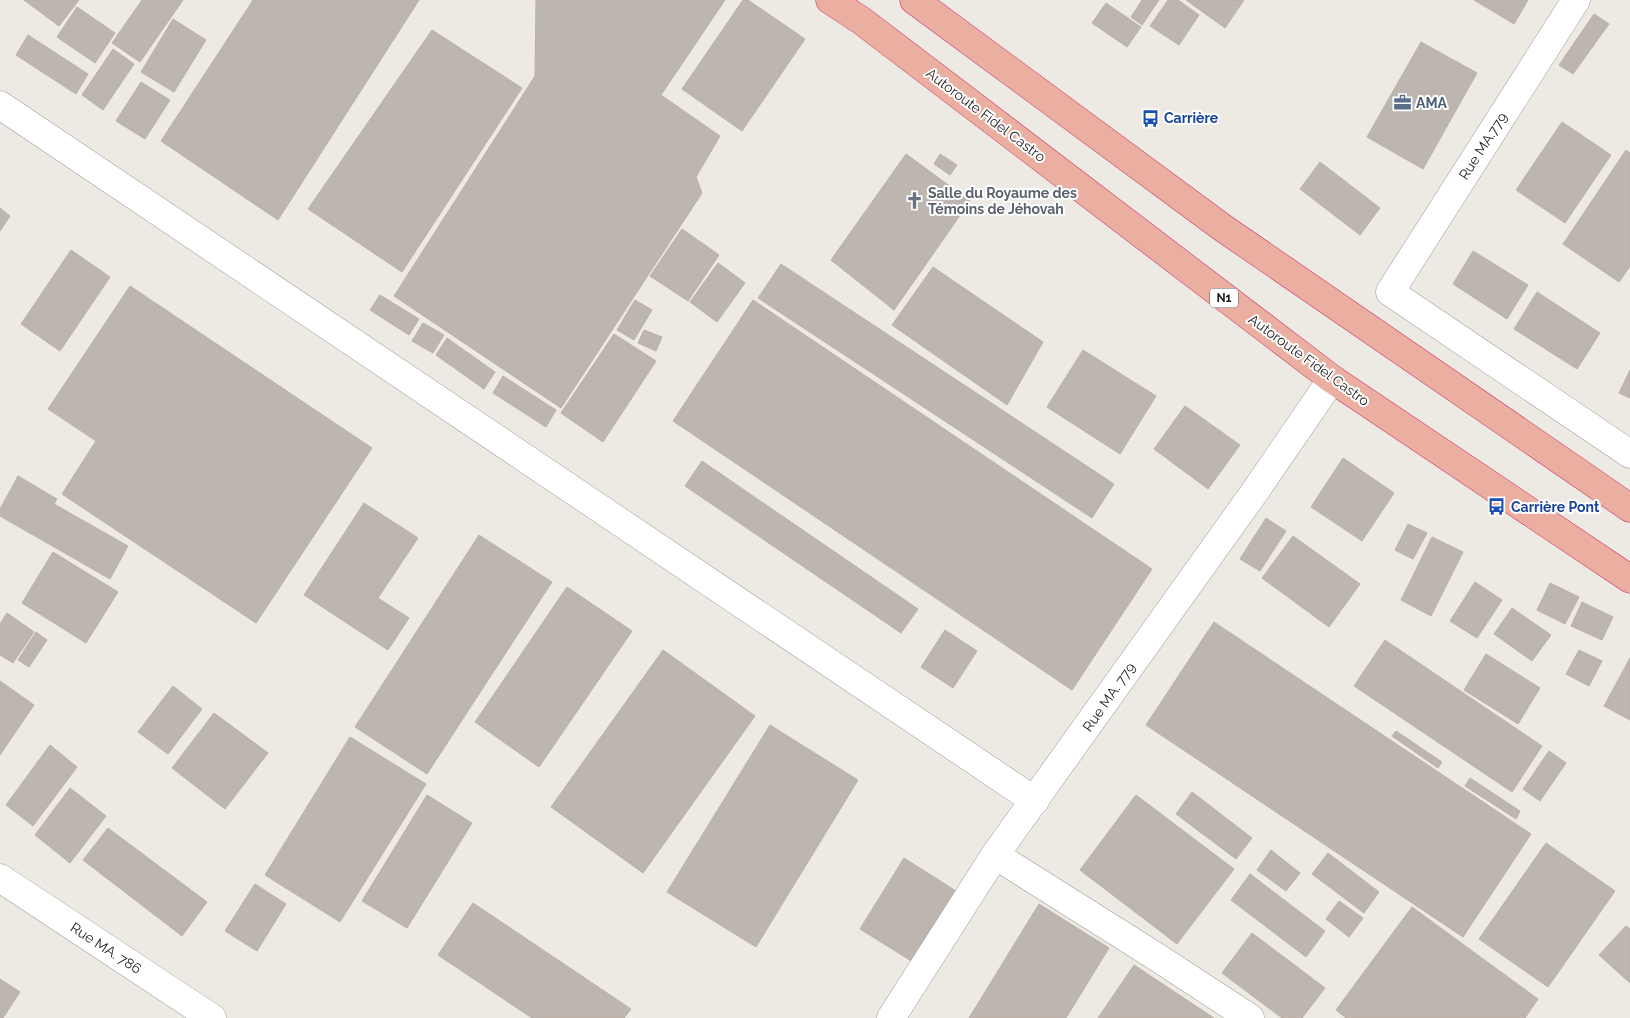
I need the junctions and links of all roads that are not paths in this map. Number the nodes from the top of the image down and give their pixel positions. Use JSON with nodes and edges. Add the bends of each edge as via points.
{"nodes":[{"id":1,"x":830,"y":0,"type":"edge"},
{"id":2,"x":914,"y":0,"type":"edge"},
{"id":3,"x":1576,"y":0,"type":"edge"},
{"id":4,"x":0,"y":105,"type":"edge"},
{"id":5,"x":1332,"y":379,"type":"junction"},
{"id":6,"x":1630,"y":454,"type":"edge"},
{"id":7,"x":1630,"y":508,"type":"edge"},
{"id":8,"x":1630,"y":579,"type":"edge"},
{"id":9,"x":1035,"y":801,"type":"junction"},
{"id":10,"x":995,"y":855,"type":"junction"},
{"id":11,"x":0,"y":878,"type":"edge"},
{"id":12,"x":212,"y":1018,"type":"edge"},
{"id":13,"x":891,"y":1018,"type":"edge"},
{"id":14,"x":1250,"y":1018,"type":"edge"}],
"edges":[{"from":1,"to":5,"type":"highway","name":"Autoroute Fidel Castro","number":"N1","via":[[862,21]]},
{"from":2,"to":7,"type":"highway","via":[[1223,228]]},
{"from":3,"to":6,"type":"street","name":"Rue MA.779","via":[[1390,292]]},
{"from":4,"to":9,"type":"street"},
{"from":5,"to":8,"type":"highway","name":"Autoroute Fidel Castro","number":"N1"},
{"from":5,"to":9,"type":"street","name":"Rue MA. 779"},
{"from":9,"to":10,"type":"street","name":"Rue MA. 779"},
{"from":10,"to":13,"type":"street","name":"Rue MA. 779"},
{"from":10,"to":14,"type":"street"},
{"from":11,"to":12,"type":"street","name":"Rue MA. 786"}]}
